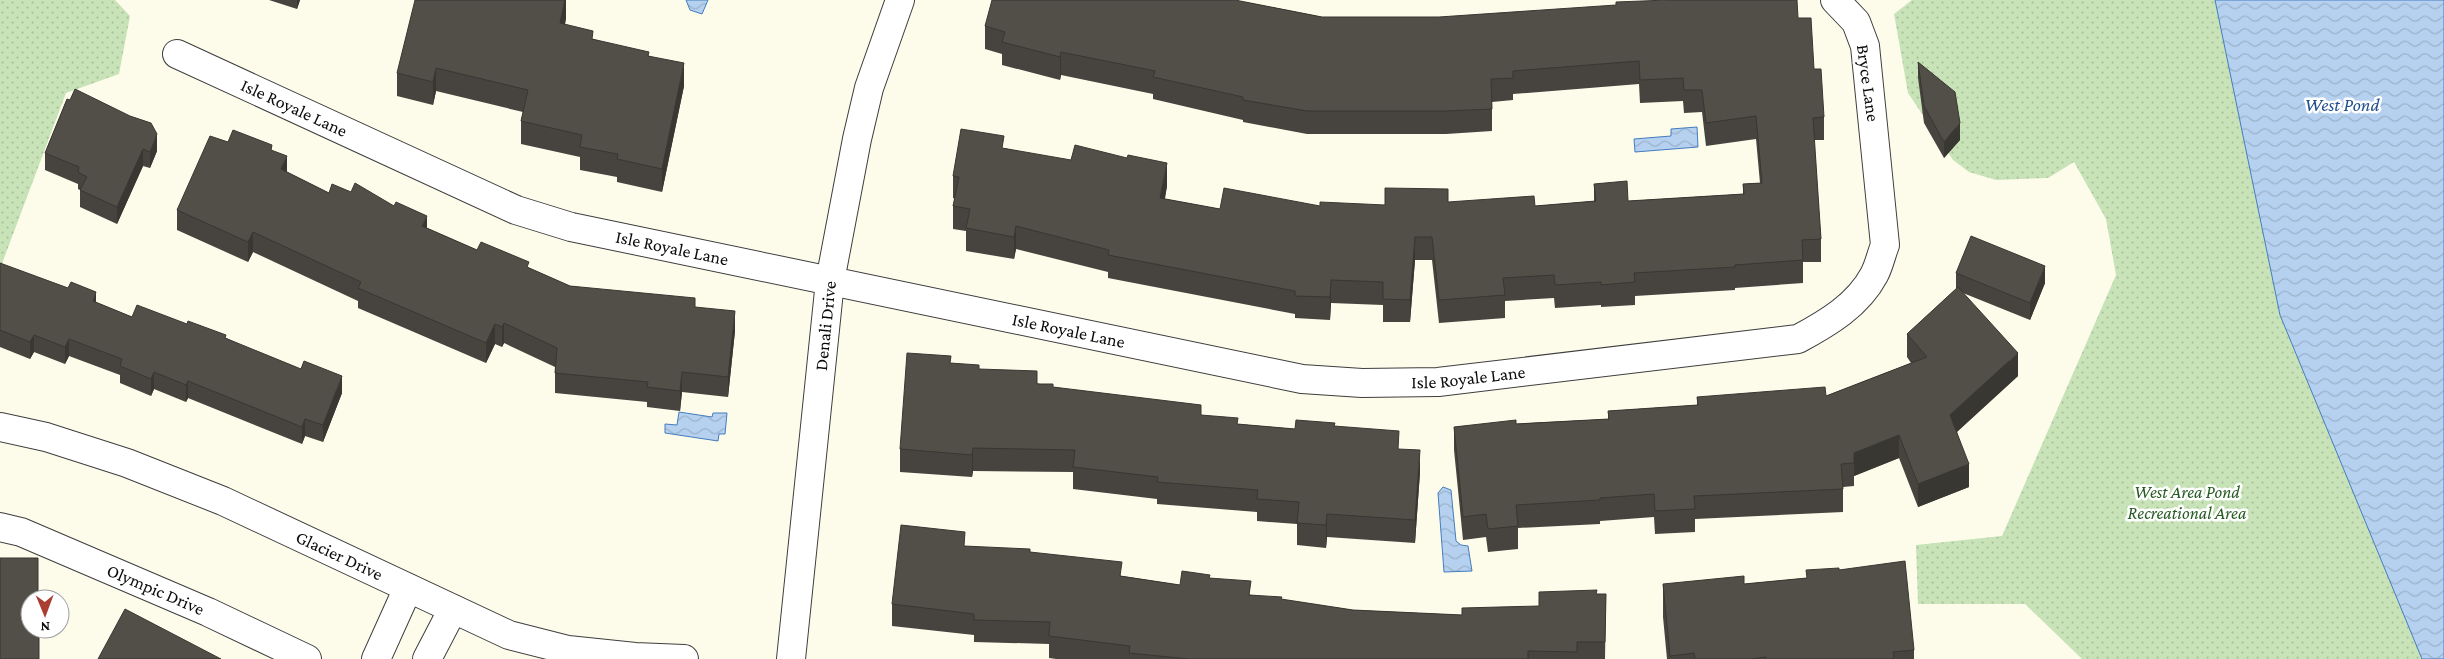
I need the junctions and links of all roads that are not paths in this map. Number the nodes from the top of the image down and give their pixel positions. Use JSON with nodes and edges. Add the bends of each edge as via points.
{"nodes":[{"id":1,"x":900,"y":0,"type":"edge"},
{"id":2,"x":1835,"y":0,"type":"edge"},
{"id":3,"x":178,"y":54,"type":"dead end"},
{"id":4,"x":1879,"y":176,"type":"joint"},
{"id":5,"x":830,"y":281,"type":"junction"},
{"id":6,"x":0,"y":427,"type":"edge"},
{"id":7,"x":0,"y":528,"type":"edge"},
{"id":8,"x":408,"y":588,"type":"junction"},
{"id":9,"x":453,"y":609,"type":"junction"},
{"id":10,"x":306,"y":659,"type":"edge"},
{"id":11,"x":376,"y":659,"type":"edge"},
{"id":12,"x":427,"y":659,"type":"edge"},
{"id":13,"x":684,"y":659,"type":"edge"},
{"id":14,"x":791,"y":659,"type":"edge"}],
"edges":[{"from":1,"to":5,"type":"street","name":"Denali Drive","via":[[867,96]]},
{"from":2,"to":4,"type":"street","name":"Bryce Lane","via":[[1856,22],[1865,46]]},
{"from":3,"to":5,"type":"street","name":"Isle Royale Lane","via":[[516,210],[571,227]]},
{"from":4,"to":5,"type":"street","name":"Isle Royale Lane","via":[[1885,245],[1874,275],[1855,301],[1829,322],[1798,339],[1438,382],[1362,383],[1302,379]]},
{"from":5,"to":14,"type":"street","name":"Denali Drive"},
{"from":6,"to":8,"type":"street","name":"Glacier Drive","via":[[46,437],[135,466],[223,501]]},
{"from":7,"to":10,"type":"street","name":"Olympic Drive","via":[[21,532],[208,612]]},
{"from":8,"to":9,"type":"street","name":"Glacier Drive"},
{"from":8,"to":11,"type":"street"},
{"from":9,"to":12,"type":"street"},
{"from":9,"to":13,"type":"street","name":"Glacier Drive","via":[[509,635],[568,650]]}]}
